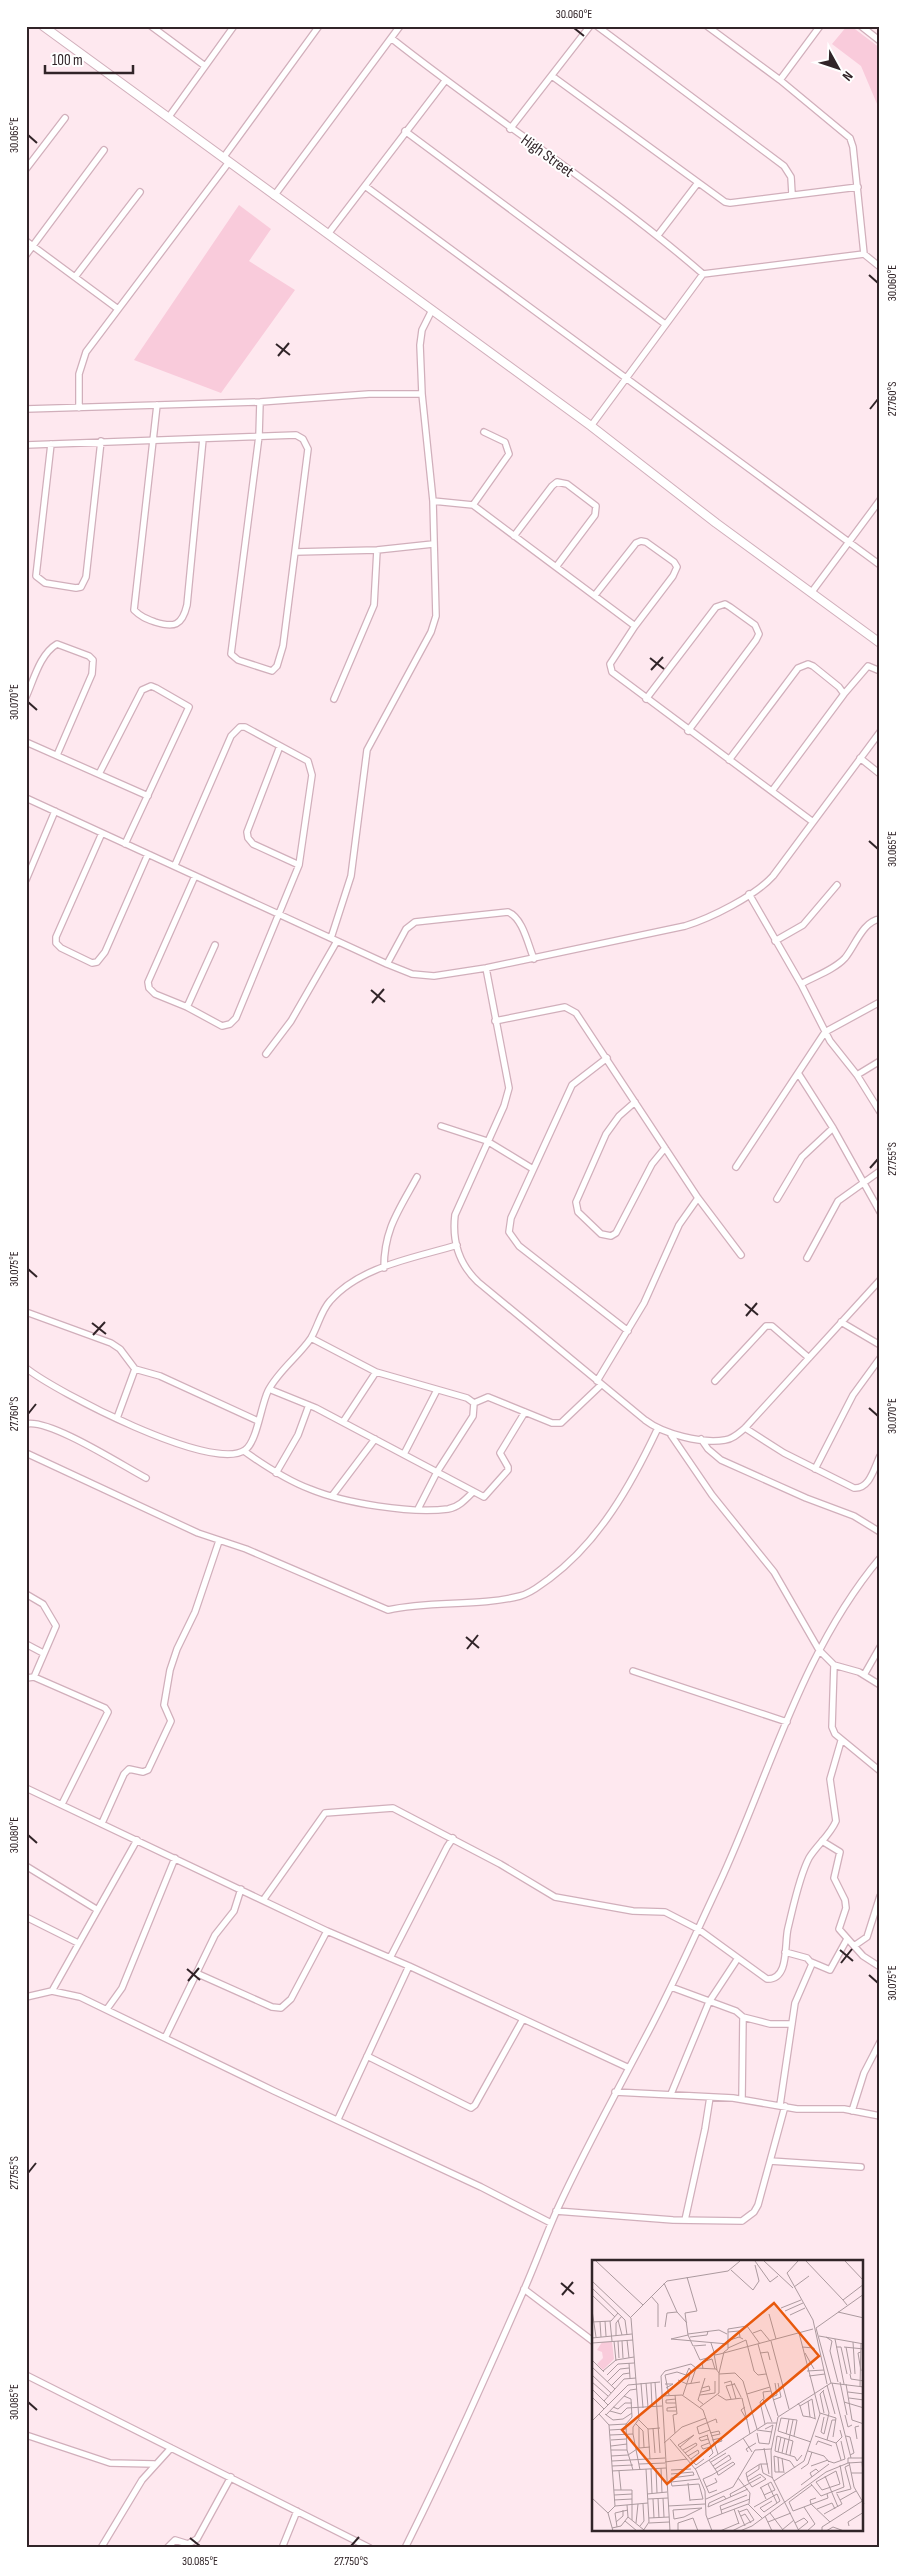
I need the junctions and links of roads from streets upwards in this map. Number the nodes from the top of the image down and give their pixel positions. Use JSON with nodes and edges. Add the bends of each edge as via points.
{"nodes":[{"id":1,"x":44,"y":26,"type":"edge"},
{"id":2,"x":151,"y":26,"type":"edge"},
{"id":3,"x":234,"y":26,"type":"edge"},
{"id":4,"x":319,"y":26,"type":"edge"},
{"id":5,"x":400,"y":26,"type":"edge"},
{"id":6,"x":590,"y":26,"type":"edge"},
{"id":7,"x":597,"y":26,"type":"edge"},
{"id":8,"x":707,"y":26,"type":"edge"},
{"id":9,"x":820,"y":26,"type":"edge"},
{"id":10,"x":861,"y":26,"type":"edge"},
{"id":11,"x":391,"y":38,"type":"junction"},
{"id":12,"x":880,"y":41,"type":"edge"},
{"id":13,"x":205,"y":66,"type":"junction"},
{"id":14,"x":552,"y":76,"type":"junction"},
{"id":15,"x":780,"y":80,"type":"junction"},
{"id":16,"x":445,"y":81,"type":"junction"},
{"id":17,"x":65,"y":118,"type":"dead end"},
{"id":18,"x":168,"y":118,"type":"junction"},
{"id":19,"x":510,"y":129,"type":"junction"},
{"id":20,"x":405,"y":131,"type":"junction"},
{"id":21,"x":104,"y":150,"type":"dead end"},
{"id":22,"x":226,"y":160,"type":"junction"},
{"id":23,"x":26,"y":168,"type":"edge"},
{"id":24,"x":697,"y":184,"type":"junction"},
{"id":25,"x":365,"y":186,"type":"junction"},
{"id":26,"x":858,"y":187,"type":"junction"},
{"id":27,"x":140,"y":192,"type":"dead end"},
{"id":28,"x":792,"y":194,"type":"junction"},
{"id":29,"x":274,"y":196,"type":"junction"},
{"id":30,"x":328,"y":234,"type":"junction"},
{"id":31,"x":658,"y":235,"type":"junction"},
{"id":32,"x":26,"y":241,"type":"edge"},
{"id":33,"x":33,"y":246,"type":"junction"},
{"id":34,"x":864,"y":254,"type":"junction"},
{"id":35,"x":26,"y":255,"type":"edge"},
{"id":36,"x":880,"y":268,"type":"edge"},
{"id":37,"x":703,"y":274,"type":"junction"},
{"id":38,"x":75,"y":277,"type":"junction"},
{"id":39,"x":118,"y":309,"type":"junction"},
{"id":40,"x":432,"y":310,"type":"junction"},
{"id":41,"x":665,"y":324,"type":"junction"},
{"id":42,"x":625,"y":378,"type":"junction"},
{"id":43,"x":422,"y":394,"type":"junction"},
{"id":44,"x":260,"y":402,"type":"junction"},
{"id":45,"x":157,"y":405,"type":"junction"},
{"id":46,"x":26,"y":408,"type":"edge"},
{"id":47,"x":79,"y":408,"type":"junction"},
{"id":48,"x":591,"y":426,"type":"junction"},
{"id":49,"x":484,"y":432,"type":"dead end"},
{"id":50,"x":259,"y":436,"type":"junction"},
{"id":51,"x":154,"y":439,"type":"junction"},
{"id":52,"x":203,"y":439,"type":"junction"},
{"id":53,"x":101,"y":441,"type":"junction"},
{"id":54,"x":50,"y":444,"type":"junction"},
{"id":55,"x":26,"y":445,"type":"edge"},
{"id":56,"x":880,"y":500,"type":"edge"},
{"id":57,"x":433,"y":501,"type":"junction"},
{"id":58,"x":473,"y":505,"type":"junction"},
{"id":59,"x":514,"y":536,"type":"junction"},
{"id":60,"x":849,"y":542,"type":"junction"},
{"id":61,"x":434,"y":544,"type":"junction"},
{"id":62,"x":377,"y":550,"type":"junction"},
{"id":63,"x":295,"y":552,"type":"junction"},
{"id":64,"x":880,"y":565,"type":"edge"},
{"id":65,"x":556,"y":567,"type":"junction"},
{"id":66,"x":812,"y":593,"type":"junction"},
{"id":67,"x":595,"y":595,"type":"junction"},
{"id":68,"x":635,"y":626,"type":"junction"},
{"id":69,"x":880,"y":642,"type":"edge"},
{"id":70,"x":880,"y":671,"type":"edge"},
{"id":71,"x":844,"y":694,"type":"junction"},
{"id":72,"x":26,"y":696,"type":"edge"},
{"id":73,"x":334,"y":699,"type":"dead end"},
{"id":74,"x":646,"y":699,"type":"junction"},
{"id":75,"x":688,"y":731,"type":"junction"},
{"id":76,"x":880,"y":732,"type":"edge"},
{"id":77,"x":26,"y":742,"type":"edge"},
{"id":78,"x":280,"y":746,"type":"junction"},
{"id":79,"x":57,"y":755,"type":"junction"},
{"id":80,"x":860,"y":758,"type":"junction"},
{"id":81,"x":729,"y":760,"type":"junction"},
{"id":82,"x":99,"y":774,"type":"junction"},
{"id":83,"x":880,"y":774,"type":"edge"},
{"id":84,"x":772,"y":791,"type":"junction"},
{"id":85,"x":148,"y":796,"type":"junction"},
{"id":86,"x":26,"y":798,"type":"edge"},
{"id":87,"x":55,"y":811,"type":"junction"},
{"id":88,"x":813,"y":822,"type":"junction"},
{"id":89,"x":102,"y":833,"type":"junction"},
{"id":90,"x":125,"y":844,"type":"junction"},
{"id":91,"x":148,"y":854,"type":"junction"},
{"id":92,"x":175,"y":865,"type":"junction"},
{"id":93,"x":299,"y":866,"type":"junction"},
{"id":94,"x":195,"y":876,"type":"junction"},
{"id":95,"x":26,"y":880,"type":"edge"},
{"id":96,"x":837,"y":885,"type":"dead end"},
{"id":97,"x":749,"y":894,"type":"junction"},
{"id":98,"x":279,"y":915,"type":"junction"},
{"id":99,"x":880,"y":919,"type":"edge"},
{"id":100,"x":334,"y":940,"type":"junction"},
{"id":101,"x":775,"y":941,"type":"junction"},
{"id":102,"x":215,"y":945,"type":"dead end"},
{"id":103,"x":534,"y":959,"type":"junction"},
{"id":104,"x":387,"y":964,"type":"junction"},
{"id":105,"x":486,"y":968,"type":"junction"},
{"id":106,"x":801,"y":984,"type":"junction"},
{"id":107,"x":880,"y":1002,"type":"edge"},
{"id":108,"x":187,"y":1007,"type":"junction"},
{"id":109,"x":496,"y":1021,"type":"junction"},
{"id":110,"x":825,"y":1032,"type":"junction"},
{"id":111,"x":266,"y":1054,"type":"dead end"},
{"id":112,"x":607,"y":1058,"type":"junction"},
{"id":113,"x":880,"y":1061,"type":"edge"},
{"id":114,"x":798,"y":1073,"type":"junction"},
{"id":115,"x":857,"y":1075,"type":"junction"},
{"id":116,"x":636,"y":1102,"type":"junction"},
{"id":117,"x":880,"y":1112,"type":"edge"},
{"id":118,"x":441,"y":1126,"type":"dead end"},
{"id":119,"x":833,"y":1128,"type":"junction"},
{"id":120,"x":487,"y":1142,"type":"junction"},
{"id":121,"x":665,"y":1148,"type":"junction"},
{"id":122,"x":736,"y":1167,"type":"dead end"},
{"id":123,"x":533,"y":1169,"type":"junction"},
{"id":124,"x":880,"y":1171,"type":"edge"},
{"id":125,"x":417,"y":1176,"type":"dead end"},
{"id":126,"x":863,"y":1182,"type":"junction"},
{"id":127,"x":698,"y":1198,"type":"junction"},
{"id":128,"x":777,"y":1199,"type":"dead end"},
{"id":129,"x":880,"y":1212,"type":"edge"},
{"id":130,"x":457,"y":1245,"type":"junction"},
{"id":131,"x":741,"y":1255,"type":"dead end"},
{"id":132,"x":807,"y":1258,"type":"dead end"},
{"id":133,"x":384,"y":1268,"type":"junction"},
{"id":134,"x":880,"y":1280,"type":"edge"},
{"id":135,"x":26,"y":1312,"type":"edge"},
{"id":136,"x":842,"y":1322,"type":"junction"},
{"id":137,"x":628,"y":1331,"type":"junction"},
{"id":138,"x":311,"y":1338,"type":"junction"},
{"id":139,"x":880,"y":1345,"type":"edge"},
{"id":140,"x":809,"y":1358,"type":"junction"},
{"id":141,"x":880,"y":1358,"type":"edge"},
{"id":142,"x":26,"y":1368,"type":"edge"},
{"id":143,"x":135,"y":1370,"type":"junction"},
{"id":144,"x":376,"y":1372,"type":"junction"},
{"id":145,"x":715,"y":1381,"type":"dead end"},
{"id":146,"x":599,"y":1383,"type":"junction"},
{"id":147,"x":269,"y":1389,"type":"junction"},
{"id":148,"x":437,"y":1390,"type":"junction"},
{"id":149,"x":474,"y":1403,"type":"junction"},
{"id":150,"x":309,"y":1405,"type":"junction"},
{"id":151,"x":525,"y":1412,"type":"junction"},
{"id":152,"x":116,"y":1418,"type":"junction"},
{"id":153,"x":258,"y":1421,"type":"junction"},
{"id":154,"x":343,"y":1422,"type":"junction"},
{"id":155,"x":26,"y":1424,"type":"edge"},
{"id":156,"x":745,"y":1428,"type":"junction"},
{"id":157,"x":657,"y":1430,"type":"junction"},
{"id":158,"x":671,"y":1435,"type":"junction"},
{"id":159,"x":375,"y":1439,"type":"junction"},
{"id":160,"x":701,"y":1439,"type":"junction"},
{"id":161,"x":244,"y":1451,"type":"junction"},
{"id":162,"x":26,"y":1453,"type":"edge"},
{"id":163,"x":404,"y":1454,"type":"junction"},
{"id":164,"x":880,"y":1456,"type":"edge"},
{"id":165,"x":815,"y":1469,"type":"junction"},
{"id":166,"x":276,"y":1472,"type":"junction"},
{"id":167,"x":437,"y":1472,"type":"junction"},
{"id":168,"x":146,"y":1478,"type":"dead end"},
{"id":169,"x":473,"y":1492,"type":"junction"},
{"id":170,"x":332,"y":1496,"type":"junction"},
{"id":171,"x":418,"y":1508,"type":"junction"},
{"id":172,"x":880,"y":1532,"type":"edge"},
{"id":173,"x":219,"y":1541,"type":"junction"},
{"id":174,"x":880,"y":1558,"type":"edge"},
{"id":175,"x":26,"y":1594,"type":"edge"},
{"id":176,"x":26,"y":1644,"type":"edge"},
{"id":177,"x":880,"y":1646,"type":"edge"},
{"id":178,"x":819,"y":1650,"type":"junction"},
{"id":179,"x":43,"y":1653,"type":"junction"},
{"id":180,"x":834,"y":1665,"type":"junction"},
{"id":181,"x":633,"y":1671,"type":"dead end"},
{"id":182,"x":864,"y":1675,"type":"junction"},
{"id":183,"x":34,"y":1677,"type":"junction"},
{"id":184,"x":26,"y":1678,"type":"edge"},
{"id":185,"x":880,"y":1685,"type":"edge"},
{"id":186,"x":787,"y":1722,"type":"junction"},
{"id":187,"x":841,"y":1741,"type":"junction"},
{"id":188,"x":878,"y":1768,"type":"edge"},
{"id":189,"x":26,"y":1788,"type":"edge"},
{"id":190,"x":62,"y":1804,"type":"junction"},
{"id":191,"x":102,"y":1823,"type":"junction"},
{"id":192,"x":453,"y":1838,"type":"junction"},
{"id":193,"x":137,"y":1840,"type":"junction"},
{"id":194,"x":822,"y":1841,"type":"junction"},
{"id":195,"x":175,"y":1858,"type":"junction"},
{"id":196,"x":26,"y":1866,"type":"edge"},
{"id":197,"x":241,"y":1889,"type":"junction"},
{"id":198,"x":880,"y":1896,"type":"edge"},
{"id":199,"x":264,"y":1899,"type":"junction"},
{"id":200,"x":96,"y":1909,"type":"junction"},
{"id":201,"x":26,"y":1917,"type":"edge"},
{"id":202,"x":698,"y":1929,"type":"junction"},
{"id":203,"x":327,"y":1931,"type":"junction"},
{"id":204,"x":847,"y":1939,"type":"junction"},
{"id":205,"x":78,"y":1943,"type":"junction"},
{"id":206,"x":854,"y":1946,"type":"junction"},
{"id":207,"x":785,"y":1952,"type":"junction"},
{"id":208,"x":390,"y":1958,"type":"junction"},
{"id":209,"x":738,"y":1958,"type":"junction"},
{"id":210,"x":811,"y":1962,"type":"junction"},
{"id":211,"x":409,"y":1966,"type":"junction"},
{"id":212,"x":880,"y":1967,"type":"edge"},
{"id":213,"x":196,"y":1973,"type":"junction"},
{"id":214,"x":671,"y":1987,"type":"junction"},
{"id":215,"x":52,"y":1991,"type":"junction"},
{"id":216,"x":26,"y":1997,"type":"edge"},
{"id":217,"x":710,"y":2002,"type":"junction"},
{"id":218,"x":107,"y":2009,"type":"junction"},
{"id":219,"x":744,"y":2017,"type":"junction"},
{"id":220,"x":523,"y":2019,"type":"junction"},
{"id":221,"x":792,"y":2024,"type":"junction"},
{"id":222,"x":166,"y":2038,"type":"junction"},
{"id":223,"x":880,"y":2042,"type":"edge"},
{"id":224,"x":367,"y":2056,"type":"junction"},
{"id":225,"x":629,"y":2068,"type":"junction"},
{"id":226,"x":615,"y":2092,"type":"junction"},
{"id":227,"x":671,"y":2094,"type":"junction"},
{"id":228,"x":710,"y":2097,"type":"junction"},
{"id":229,"x":742,"y":2099,"type":"junction"},
{"id":230,"x":783,"y":2106,"type":"junction"},
{"id":231,"x":852,"y":2111,"type":"junction"},
{"id":232,"x":880,"y":2116,"type":"edge"},
{"id":233,"x":338,"y":2119,"type":"junction"},
{"id":234,"x":770,"y":2161,"type":"junction"},
{"id":235,"x":861,"y":2167,"type":"dead end"},
{"id":236,"x":556,"y":2211,"type":"junction"},
{"id":237,"x":684,"y":2220,"type":"junction"},
{"id":238,"x":551,"y":2223,"type":"junction"},
{"id":239,"x":524,"y":2289,"type":"junction"},
{"id":240,"x":592,"y":2340,"type":"edge"},
{"id":241,"x":26,"y":2375,"type":"edge"},
{"id":242,"x":26,"y":2436,"type":"edge"},
{"id":243,"x":171,"y":2448,"type":"junction"},
{"id":244,"x":154,"y":2464,"type":"junction"},
{"id":245,"x":231,"y":2477,"type":"junction"},
{"id":246,"x":297,"y":2511,"type":"junction"},
{"id":247,"x":101,"y":2548,"type":"edge"},
{"id":248,"x":167,"y":2548,"type":"edge"},
{"id":249,"x":282,"y":2548,"type":"edge"},
{"id":250,"x":370,"y":2548,"type":"edge"},
{"id":251,"x":405,"y":2548,"type":"edge"}],
"edges":[{"from":1,"to":18,"type":"street"},
{"from":2,"to":13,"type":"street"},
{"from":3,"to":13,"type":"street"},
{"from":4,"to":22,"type":"street"},
{"from":5,"to":11,"type":"street"},
{"from":6,"to":14,"type":"street"},
{"from":7,"to":28,"type":"street","via":[[784,166],[791,176]]},
{"from":8,"to":15,"type":"street"},
{"from":9,"to":15,"type":"street"},
{"from":10,"to":12,"type":"street"},
{"from":11,"to":16,"type":"street","name":"High Street"},
{"from":11,"to":29,"type":"street"},
{"from":13,"to":18,"type":"street"},
{"from":14,"to":19,"type":"street"},
{"from":14,"to":24,"type":"street"},
{"from":15,"to":26,"type":"street","via":[[850,138]]},
{"from":16,"to":19,"type":"street","name":"High Street"},
{"from":16,"to":20,"type":"street"},
{"from":17,"to":23,"type":"street"},
{"from":18,"to":22,"type":"street"},
{"from":19,"to":31,"type":"street","name":"High Street"},
{"from":20,"to":25,"type":"street"},
{"from":20,"to":41,"type":"street"},
{"from":21,"to":33,"type":"street"},
{"from":22,"to":29,"type":"street"},
{"from":22,"to":39,"type":"street"},
{"from":24,"to":28,"type":"street","via":[[730,203]]},
{"from":24,"to":31,"type":"street"},
{"from":25,"to":30,"type":"street"},
{"from":25,"to":42,"type":"street"},
{"from":26,"to":28,"type":"street"},
{"from":26,"to":34,"type":"street"},
{"from":27,"to":38,"type":"street"},
{"from":29,"to":30,"type":"street"},
{"from":30,"to":40,"type":"street"},
{"from":31,"to":37,"type":"street","name":"High Street"},
{"from":32,"to":33,"type":"street"},
{"from":33,"to":35,"type":"street"},
{"from":33,"to":38,"type":"street"},
{"from":34,"to":36,"type":"street"},
{"from":34,"to":37,"type":"street"},
{"from":37,"to":41,"type":"street"},
{"from":38,"to":39,"type":"street"},
{"from":39,"to":47,"type":"street","via":[[82,360]]},
{"from":40,"to":43,"type":"street","via":[[422,330]]},
{"from":40,"to":48,"type":"street"},
{"from":41,"to":42,"type":"street"},
{"from":42,"to":48,"type":"street"},
{"from":42,"to":60,"type":"street"},
{"from":43,"to":44,"type":"street","via":[[369,394]]},
{"from":43,"to":57,"type":"street"},
{"from":44,"to":45,"type":"street"},
{"from":44,"to":50,"type":"street"},
{"from":45,"to":47,"type":"street"},
{"from":45,"to":51,"type":"street"},
{"from":46,"to":47,"type":"street"},
{"from":48,"to":66,"type":"street"},
{"from":49,"to":58,"type":"street","via":[[505,442],[509,454]]},
{"from":50,"to":52,"type":"street"},
{"from":50,"to":63,"type":"street","via":[[296,435],[306,444]]},
{"from":50,"to":63,"type":"street","via":[[231,646],[232,654],[238,660],[272,671],[277,666],[283,646]]},
{"from":51,"to":52,"type":"street"},
{"from":51,"to":52,"type":"street","via":[[134,610],[140,617],[170,626],[179,623],[187,605]]},
{"from":51,"to":53,"type":"street"},
{"from":53,"to":54,"type":"street"},
{"from":53,"to":54,"type":"street","via":[[86,577],[81,587],[76,588],[45,583],[36,576]]},
{"from":54,"to":55,"type":"street"},
{"from":56,"to":60,"type":"street"},
{"from":57,"to":58,"type":"street"},
{"from":57,"to":61,"type":"street"},
{"from":58,"to":59,"type":"street"},
{"from":59,"to":65,"type":"street"},
{"from":59,"to":65,"type":"street","via":[[552,486],[558,482],[567,484],[597,510]]},
{"from":60,"to":64,"type":"street"},
{"from":60,"to":66,"type":"street"},
{"from":61,"to":62,"type":"street"},
{"from":61,"to":100,"type":"street","via":[[435,624],[367,750],[351,876]]},
{"from":62,"to":63,"type":"street"},
{"from":62,"to":73,"type":"street","via":[[374,605]]},
{"from":65,"to":67,"type":"street"},
{"from":66,"to":69,"type":"street"},
{"from":67,"to":68,"type":"street"},
{"from":67,"to":68,"type":"street","via":[[636,543],[646,542],[674,562],[677,567],[673,576]]},
{"from":68,"to":74,"type":"street","via":[[609,668]]},
{"from":70,"to":71,"type":"street","via":[[868,666]]},
{"from":71,"to":81,"type":"street","via":[[839,686],[813,666],[802,665]]},
{"from":71,"to":84,"type":"street"},
{"from":72,"to":79,"type":"street","via":[[43,657],[57,644],[93,660],[92,674]]},
{"from":74,"to":75,"type":"street"},
{"from":74,"to":75,"type":"street","via":[[716,607],[725,604],[755,625],[759,634],[756,640]]},
{"from":75,"to":81,"type":"street"},
{"from":76,"to":80,"type":"street"},
{"from":77,"to":79,"type":"street"},
{"from":78,"to":92,"type":"street","via":[[246,727],[240,727],[231,736]]},
{"from":78,"to":93,"type":"street","via":[[308,762],[312,769]]},
{"from":78,"to":93,"type":"street","via":[[247,832],[253,844]]},
{"from":79,"to":82,"type":"street"},
{"from":80,"to":83,"type":"street"},
{"from":80,"to":88,"type":"street"},
{"from":81,"to":84,"type":"street"},
{"from":82,"to":85,"type":"street"},
{"from":82,"to":85,"type":"street","via":[[137,695],[146,687],[156,688],[187,704],[189,711]]},
{"from":84,"to":88,"type":"street"},
{"from":85,"to":90,"type":"street"},
{"from":86,"to":87,"type":"street"},
{"from":87,"to":89,"type":"street"},
{"from":87,"to":95,"type":"street"},
{"from":88,"to":97,"type":"street","via":[[773,876]]},
{"from":89,"to":90,"type":"street"},
{"from":89,"to":91,"type":"street","via":[[56,938],[61,948],[92,963],[105,952]]},
{"from":90,"to":91,"type":"street"},
{"from":91,"to":92,"type":"street"},
{"from":92,"to":94,"type":"street"},
{"from":93,"to":98,"type":"street"},
{"from":94,"to":98,"type":"street"},
{"from":94,"to":108,"type":"street","via":[[148,982],[155,994]]},
{"from":96,"to":101,"type":"street","via":[[803,925]]},
{"from":97,"to":101,"type":"street"},
{"from":97,"to":103,"type":"street","via":[[694,923]]},
{"from":98,"to":100,"type":"street"},
{"from":98,"to":108,"type":"street","via":[[236,1018],[222,1026]]},
{"from":99,"to":106,"type":"street","via":[[868,924],[844,959]]},
{"from":100,"to":104,"type":"street"},
{"from":100,"to":111,"type":"street","via":[[291,1021]]},
{"from":101,"to":106,"type":"street"},
{"from":102,"to":108,"type":"street"},
{"from":103,"to":104,"type":"street","via":[[519,923],[508,912],[415,922],[406,929]]},
{"from":103,"to":105,"type":"street"},
{"from":104,"to":105,"type":"street","via":[[421,976]]},
{"from":105,"to":109,"type":"street"},
{"from":106,"to":110,"type":"street"},
{"from":107,"to":110,"type":"street"},
{"from":109,"to":112,"type":"street","via":[[571,1009],[581,1018]]},
{"from":109,"to":120,"type":"street","via":[[509,1088]]},
{"from":110,"to":114,"type":"street"},
{"from":110,"to":115,"type":"street"},
{"from":112,"to":116,"type":"street"},
{"from":112,"to":123,"type":"street","via":[[572,1085]]},
{"from":113,"to":115,"type":"street"},
{"from":114,"to":119,"type":"street"},
{"from":114,"to":122,"type":"street"},
{"from":115,"to":117,"type":"street"},
{"from":116,"to":121,"type":"street"},
{"from":116,"to":121,"type":"street","via":[[619,1116],[606,1134],[577,1194],[575,1207],[578,1212],[601,1234],[611,1236],[616,1233],[652,1164]]},
{"from":118,"to":120,"type":"street"},
{"from":119,"to":126,"type":"street"},
{"from":119,"to":128,"type":"street","via":[[802,1158]]},
{"from":120,"to":123,"type":"street"},
{"from":120,"to":130,"type":"street","via":[[454,1215]]},
{"from":121,"to":127,"type":"street"},
{"from":123,"to":137,"type":"street","via":[[511,1218],[509,1232],[512,1238]]},
{"from":124,"to":126,"type":"street"},
{"from":125,"to":133,"type":"street","via":[[387,1232]]},
{"from":126,"to":129,"type":"street"},
{"from":126,"to":132,"type":"street","via":[[832,1208]]},
{"from":127,"to":131,"type":"street"},
{"from":127,"to":137,"type":"street","via":[[679,1225]]},
{"from":130,"to":133,"type":"street"},
{"from":130,"to":146,"type":"street","via":[[466,1271]]},
{"from":133,"to":138,"type":"street","via":[[362,1277],[330,1301]]},
{"from":134,"to":136,"type":"street"},
{"from":135,"to":143,"type":"street","via":[[111,1343]]},
{"from":136,"to":139,"type":"street"},
{"from":136,"to":140,"type":"street"},
{"from":137,"to":146,"type":"street"},
{"from":138,"to":144,"type":"street"},
{"from":138,"to":147,"type":"street"},
{"from":140,"to":145,"type":"street","via":[[772,1326],[766,1326]]},
{"from":140,"to":156,"type":"street"},
{"from":141,"to":165,"type":"street","via":[[853,1395]]},
{"from":142,"to":152,"type":"street","via":[[60,1390]]},
{"from":143,"to":152,"type":"street"},
{"from":143,"to":153,"type":"street","via":[[160,1376]]},
{"from":144,"to":148,"type":"street"},
{"from":144,"to":154,"type":"street"},
{"from":146,"to":151,"type":"street","via":[[560,1422],[552,1423]]},
{"from":146,"to":157,"type":"street"},
{"from":147,"to":150,"type":"street"},
{"from":147,"to":153,"type":"street"},
{"from":148,"to":149,"type":"street"},
{"from":148,"to":163,"type":"street"},
{"from":149,"to":151,"type":"street","via":[[488,1397]]},
{"from":149,"to":167,"type":"street","via":[[473,1416]]},
{"from":150,"to":154,"type":"street"},
{"from":150,"to":166,"type":"street","via":[[298,1435]]},
{"from":151,"to":169,"type":"street","via":[[500,1453],[508,1470],[487,1495],[479,1496]]},
{"from":152,"to":161,"type":"street","via":[[173,1443],[216,1453]]},
{"from":153,"to":161,"type":"street"},
{"from":154,"to":159,"type":"street"},
{"from":155,"to":168,"type":"street","via":[[38,1422],[62,1432]]},
{"from":156,"to":160,"type":"street","via":[[726,1440]]},
{"from":156,"to":165,"type":"street"},
{"from":157,"to":158,"type":"street"},
{"from":157,"to":173,"type":"street","via":[[616,1505],[582,1550],[571,1563],[520,1596],[388,1610],[246,1549]]},
{"from":158,"to":160,"type":"street"},
{"from":158,"to":178,"type":"street","via":[[712,1495],[774,1572]]},
{"from":159,"to":163,"type":"street"},
{"from":159,"to":170,"type":"street"},
{"from":160,"to":172,"type":"street","via":[[721,1460],[788,1491],[854,1516]]},
{"from":161,"to":166,"type":"street"},
{"from":162,"to":173,"type":"street"},
{"from":163,"to":167,"type":"street"},
{"from":164,"to":165,"type":"street","via":[[869,1480],[861,1488],[854,1488]]},
{"from":166,"to":170,"type":"street"},
{"from":167,"to":169,"type":"street"},
{"from":167,"to":171,"type":"street"},
{"from":169,"to":171,"type":"street","via":[[462,1503],[448,1509]]},
{"from":170,"to":171,"type":"street","via":[[377,1507]]},
{"from":173,"to":191,"type":"street","via":[[168,1677],[164,1705],[172,1721],[170,1726],[148,1770],[129,1769],[124,1774]]},
{"from":174,"to":178,"type":"street","via":[[845,1603]]},
{"from":175,"to":179,"type":"street","via":[[43,1604],[56,1626]]},
{"from":176,"to":179,"type":"street"},
{"from":177,"to":182,"type":"street"},
{"from":178,"to":180,"type":"street"},
{"from":178,"to":186,"type":"street"},
{"from":179,"to":183,"type":"street"},
{"from":180,"to":182,"type":"street"},
{"from":180,"to":187,"type":"street","via":[[832,1727]]},
{"from":181,"to":186,"type":"street"},
{"from":182,"to":185,"type":"street"},
{"from":183,"to":184,"type":"street"},
{"from":183,"to":190,"type":"street","via":[[106,1708],[108,1712]]},
{"from":186,"to":202,"type":"street","via":[[730,1861]]},
{"from":187,"to":188,"type":"street"},
{"from":187,"to":194,"type":"street","via":[[830,1779],[836,1821]]},
{"from":189,"to":190,"type":"street"},
{"from":190,"to":191,"type":"street"},
{"from":191,"to":193,"type":"street"},
{"from":192,"to":199,"type":"street","via":[[393,1808],[329,1811],[319,1820]]},
{"from":192,"to":202,"type":"street","via":[[555,1897],[633,1911],[666,1912]]},
{"from":192,"to":208,"type":"street"},
{"from":193,"to":195,"type":"street"},
{"from":193,"to":200,"type":"street"},
{"from":194,"to":204,"type":"street","via":[[840,1852],[834,1878],[845,1900],[846,1908],[839,1929]]},
{"from":194,"to":207,"type":"street","via":[[807,1864],[788,1927]]},
{"from":195,"to":197,"type":"street"},
{"from":195,"to":218,"type":"street","via":[[122,1988]]},
{"from":196,"to":200,"type":"street"},
{"from":197,"to":199,"type":"street"},
{"from":197,"to":213,"type":"street","via":[[234,1911],[215,1935]]},
{"from":198,"to":206,"type":"street","via":[[867,1937]]},
{"from":199,"to":203,"type":"street"},
{"from":200,"to":205,"type":"street"},
{"from":201,"to":205,"type":"street"},
{"from":202,"to":209,"type":"street"},
{"from":202,"to":214,"type":"street"},
{"from":203,"to":208,"type":"street"},
{"from":203,"to":213,"type":"street","via":[[291,1999],[281,2008],[272,2007]]},
{"from":204,"to":206,"type":"street"},
{"from":204,"to":210,"type":"street","via":[[830,1970]]},
{"from":205,"to":215,"type":"street"},
{"from":206,"to":212,"type":"street"},
{"from":207,"to":209,"type":"street","via":[[782,1971],[772,1979],[767,1979]]},
{"from":207,"to":210,"type":"street"},
{"from":208,"to":211,"type":"street"},
{"from":209,"to":217,"type":"street"},
{"from":210,"to":221,"type":"street","via":[[797,1996]]},
{"from":211,"to":220,"type":"street"},
{"from":211,"to":224,"type":"street"},
{"from":213,"to":222,"type":"street"},
{"from":214,"to":217,"type":"street"},
{"from":214,"to":225,"type":"street"},
{"from":215,"to":216,"type":"street"},
{"from":215,"to":218,"type":"street","via":[[73,1994]]},
{"from":217,"to":219,"type":"street"},
{"from":217,"to":227,"type":"street"},
{"from":218,"to":222,"type":"street"},
{"from":219,"to":221,"type":"street","via":[[770,2024]]},
{"from":219,"to":229,"type":"street"},
{"from":220,"to":224,"type":"street","via":[[473,2107]]},
{"from":220,"to":225,"type":"street"},
{"from":221,"to":230,"type":"street"},
{"from":222,"to":233,"type":"street"},
{"from":223,"to":231,"type":"street","via":[[864,2073]]},
{"from":224,"to":233,"type":"street"},
{"from":225,"to":226,"type":"street"},
{"from":226,"to":227,"type":"street"},
{"from":226,"to":236,"type":"street"},
{"from":227,"to":228,"type":"street"},
{"from":228,"to":229,"type":"street"},
{"from":228,"to":237,"type":"street"},
{"from":229,"to":230,"type":"street"},
{"from":230,"to":231,"type":"street"},
{"from":230,"to":234,"type":"street"},
{"from":231,"to":232,"type":"street"},
{"from":233,"to":238,"type":"street"},
{"from":234,"to":235,"type":"street"},
{"from":234,"to":237,"type":"street","via":[[758,2205],[748,2217],[742,2221]]},
{"from":236,"to":237,"type":"street"},
{"from":236,"to":238,"type":"street"},
{"from":238,"to":239,"type":"street"},
{"from":239,"to":240,"type":"street"},
{"from":239,"to":251,"type":"street"},
{"from":241,"to":243,"type":"street"},
{"from":242,"to":244,"type":"street","via":[[110,2463]]},
{"from":243,"to":244,"type":"street"},
{"from":243,"to":245,"type":"street"},
{"from":244,"to":247,"type":"street"},
{"from":245,"to":246,"type":"street"},
{"from":245,"to":248,"type":"street","via":[[197,2540],[188,2544],[175,2540]]},
{"from":246,"to":249,"type":"street"},
{"from":246,"to":250,"type":"street"}]}
